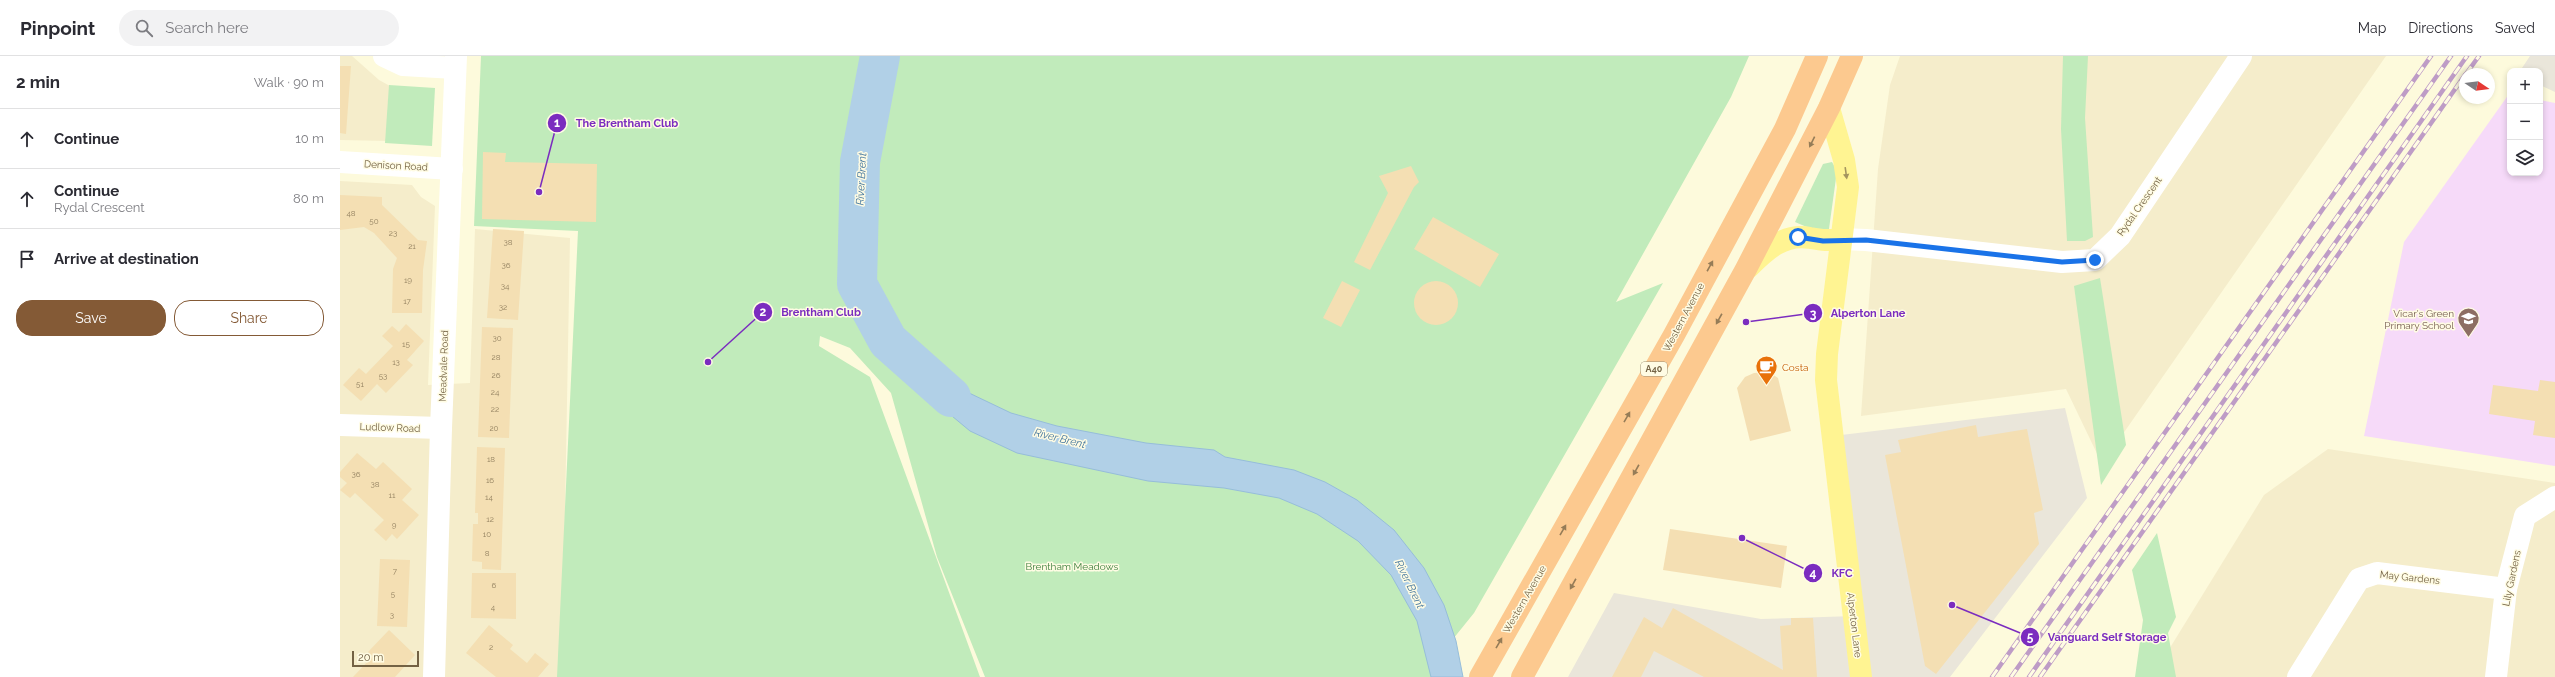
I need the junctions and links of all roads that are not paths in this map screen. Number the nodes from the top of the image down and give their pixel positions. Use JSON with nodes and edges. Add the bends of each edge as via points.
{"nodes":[{"id":1,"x":384,"y":56,"type":"edge"},
{"id":2,"x":1817,"y":56,"type":"edge"},
{"id":3,"x":1852,"y":56,"type":"edge"},
{"id":4,"x":2241,"y":56,"type":"edge"},
{"id":5,"x":456,"y":62,"type":"edge"},
{"id":6,"x":1829,"y":108,"type":"junction"},
{"id":7,"x":340,"y":162,"type":"edge"},
{"id":8,"x":452,"y":168,"type":"junction"},
{"id":9,"x":1841,"y":239,"type":"junction"},
{"id":10,"x":1746,"y":269,"type":"junction"},
{"id":11,"x":340,"y":425,"type":"edge"},
{"id":12,"x":441,"y":428,"type":"junction"},
{"id":13,"x":2555,"y":497,"type":"edge"},
{"id":14,"x":2506,"y":589,"type":"junction"},
{"id":15,"x":434,"y":677,"type":"edge"},
{"id":16,"x":1480,"y":677,"type":"edge"},
{"id":17,"x":1522,"y":677,"type":"edge"},
{"id":18,"x":1861,"y":677,"type":"edge"},
{"id":19,"x":2298,"y":677,"type":"edge"},
{"id":20,"x":2496,"y":677,"type":"edge"}],
"edges":[{"from":1,"to":5,"type":"street","via":[[403,64]]},
{"from":16,"to":2,"type":"highway","name":"Western Avenue","number":"A40","one_way":true,"via":[[1670,342],[1785,130]]},
{"from":3,"to":6,"type":"highway"},
{"from":4,"to":9,"type":"street","name":"Rydal Crescent","via":[[2120,236],[2095,260],[2062,262]]},
{"from":5,"to":8,"type":"street","name":"Meadvale Road"},
{"from":6,"to":9,"type":"main road","name":"Alperton Lane","one_way":true,"via":[[1844,160],[1848,187]]},
{"from":6,"to":10,"type":"highway","one_way":true},
{"from":7,"to":8,"type":"street","name":"Denison Road"},
{"from":8,"to":12,"type":"street","name":"Meadvale Road"},
{"from":9,"to":10,"type":"main road","via":[[1823,241],[1798,237],[1781,241],[1767,249]]},
{"from":9,"to":18,"type":"main road","name":"Alperton Lane","via":[[1826,380]]},
{"from":10,"to":17,"type":"highway","one_way":true},
{"from":11,"to":12,"type":"street","name":"Ludlow Road"},
{"from":12,"to":15,"type":"street","name":"Meadvale Road"},
{"from":13,"to":14,"type":"street","name":"Lily Gardens","via":[[2525,516]]},
{"from":14,"to":19,"type":"street","name":"May Gardens","via":[[2377,573],[2359,579]]},
{"from":14,"to":20,"type":"street","name":"Lily Gardens"}]}
